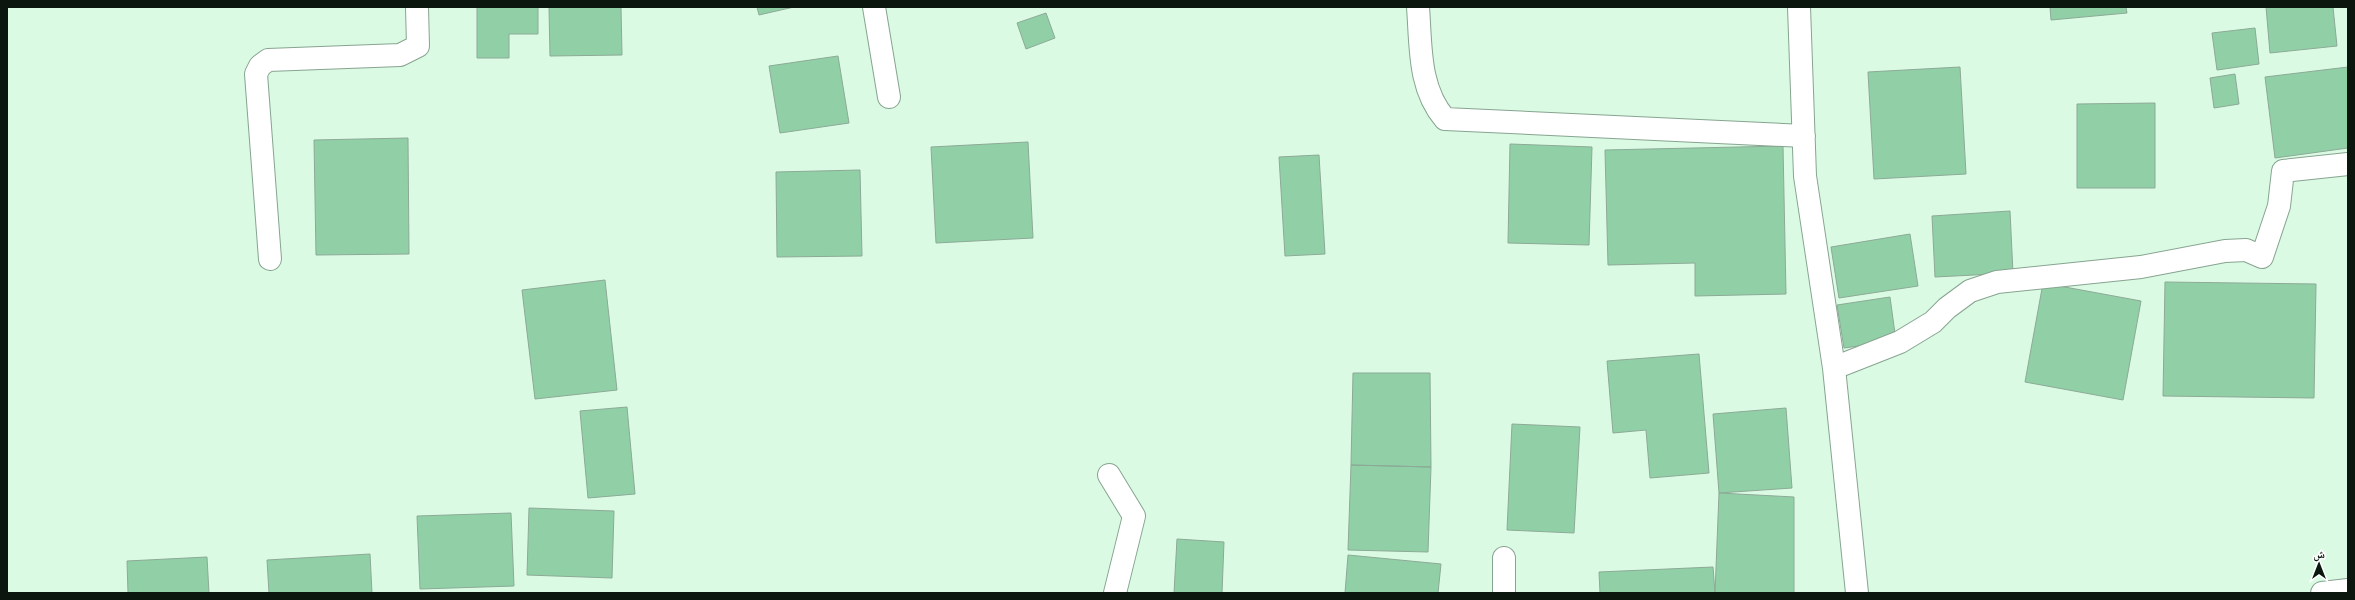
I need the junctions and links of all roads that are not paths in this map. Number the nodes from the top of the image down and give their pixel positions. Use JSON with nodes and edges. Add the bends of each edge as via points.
{"nodes":[{"id":1,"x":417,"y":7,"type":"edge"},
{"id":2,"x":874,"y":7,"type":"edge"},
{"id":3,"x":1418,"y":7,"type":"edge"},
{"id":4,"x":1799,"y":7,"type":"edge"},
{"id":5,"x":889,"y":97,"type":"dead end"},
{"id":6,"x":1804,"y":136,"type":"junction"},
{"id":7,"x":2348,"y":164,"type":"edge"},
{"id":8,"x":270,"y":259,"type":"dead end"},
{"id":9,"x":1834,"y":368,"type":"junction"},
{"id":10,"x":1109,"y":475,"type":"dead end"},
{"id":11,"x":1504,"y":558,"type":"dead end"},
{"id":12,"x":2348,"y":590,"type":"edge"},
{"id":13,"x":1115,"y":593,"type":"edge"},
{"id":14,"x":1504,"y":593,"type":"edge"},
{"id":15,"x":1857,"y":593,"type":"edge"},
{"id":16,"x":2322,"y":593,"type":"edge"}],
"edges":[{"from":1,"to":8,"type":"street","via":[[418,46],[400,55],[268,60],[260,66],[256,74]]},
{"from":2,"to":5,"type":"street"},
{"from":3,"to":6,"type":"street","via":[[1424,77],[1433,106],[1445,119]]},
{"from":4,"to":6,"type":"street"},
{"from":6,"to":9,"type":"street","via":[[1805,176]]},
{"from":7,"to":9,"type":"street","via":[[2283,171],[2279,206],[2262,256],[2246,250],[2225,251],[2141,267],[1997,282],[1970,291],[1933,322],[1900,342]]},
{"from":9,"to":15,"type":"street"},
{"from":10,"to":13,"type":"street","via":[[1134,516]]},
{"from":11,"to":14,"type":"street"},
{"from":12,"to":16,"type":"street"}]}
